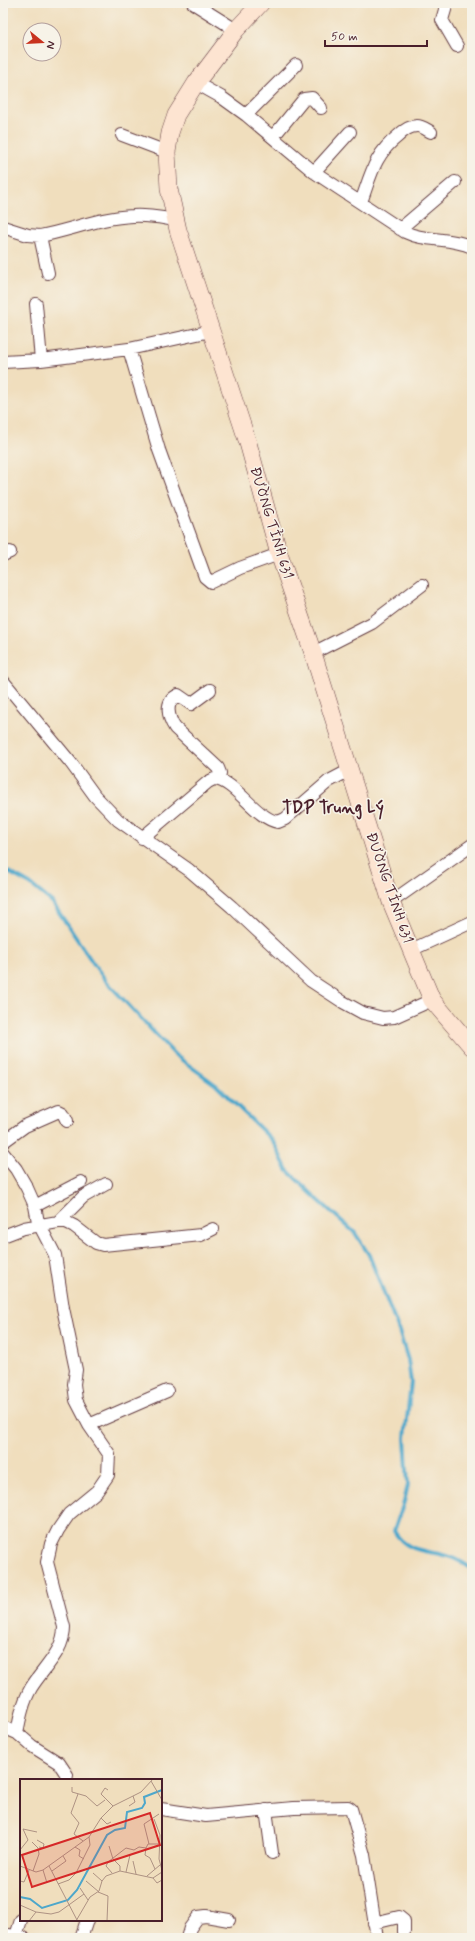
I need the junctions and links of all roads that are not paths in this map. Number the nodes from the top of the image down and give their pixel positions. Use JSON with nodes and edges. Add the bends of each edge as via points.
{"nodes":[{"id":1,"x":193,"y":3,"type":"edge"},
{"id":2,"x":261,"y":3,"type":"edge"},
{"id":3,"x":447,"y":3,"type":"edge"},
{"id":4,"x":236,"y":30,"type":"junction"},
{"id":5,"x":457,"y":46,"type":"dead end"},
{"id":6,"x":296,"y":65,"type":"dead end"},
{"id":7,"x":196,"y":83,"type":"junction"},
{"id":8,"x":321,"y":108,"type":"dead end"},
{"id":9,"x":246,"y":115,"type":"junction"},
{"id":10,"x":350,"y":132,"type":"dead end"},
{"id":11,"x":431,"y":132,"type":"dead end"},
{"id":12,"x":122,"y":135,"type":"dead end"},
{"id":13,"x":273,"y":137,"type":"junction"},
{"id":14,"x":167,"y":152,"type":"junction"},
{"id":15,"x":314,"y":172,"type":"junction"},
{"id":16,"x":455,"y":182,"type":"dead end"},
{"id":17,"x":361,"y":202,"type":"junction"},
{"id":18,"x":176,"y":220,"type":"junction"},
{"id":19,"x":3,"y":227,"type":"edge"},
{"id":20,"x":400,"y":229,"type":"junction"},
{"id":21,"x":40,"y":236,"type":"junction"},
{"id":22,"x":472,"y":247,"type":"edge"},
{"id":23,"x":48,"y":273,"type":"dead end"},
{"id":24,"x":36,"y":304,"type":"dead end"},
{"id":25,"x":211,"y":331,"type":"junction"},
{"id":26,"x":129,"y":349,"type":"junction"},
{"id":27,"x":41,"y":360,"type":"junction"},
{"id":28,"x":3,"y":362,"type":"edge"},
{"id":29,"x":279,"y":554,"type":"junction"},
{"id":30,"x":422,"y":585,"type":"dead end"},
{"id":31,"x":313,"y":653,"type":"junction"},
{"id":32,"x":3,"y":681,"type":"edge"},
{"id":33,"x":210,"y":690,"type":"dead end"},
{"id":34,"x":350,"y":770,"type":"junction"},
{"id":35,"x":218,"y":779,"type":"junction"},
{"id":36,"x":142,"y":838,"type":"junction"},
{"id":37,"x":472,"y":845,"type":"edge"},
{"id":38,"x":391,"y":902,"type":"junction"},
{"id":39,"x":472,"y":922,"type":"edge"},
{"id":40,"x":411,"y":950,"type":"junction"},
{"id":41,"x":432,"y":1000,"type":"junction"},
{"id":42,"x":472,"y":1047,"type":"edge"},
{"id":43,"x":67,"y":1121,"type":"dead end"},
{"id":44,"x":3,"y":1142,"type":"edge"},
{"id":45,"x":3,"y":1153,"type":"edge"},
{"id":46,"x":81,"y":1182,"type":"dead end"},
{"id":47,"x":106,"y":1184,"type":"dead end"},
{"id":48,"x":34,"y":1206,"type":"junction"},
{"id":49,"x":58,"y":1222,"type":"junction"},
{"id":50,"x":40,"y":1226,"type":"junction"},
{"id":51,"x":213,"y":1229,"type":"dead end"},
{"id":52,"x":3,"y":1236,"type":"edge"},
{"id":53,"x":167,"y":1391,"type":"dead end"},
{"id":54,"x":89,"y":1425,"type":"junction"},
{"id":55,"x":3,"y":1727,"type":"edge"},
{"id":56,"x":18,"y":1732,"type":"junction"},
{"id":57,"x":66,"y":1779,"type":"edge"},
{"id":58,"x":162,"y":1809,"type":"edge"},
{"id":59,"x":266,"y":1810,"type":"junction"},
{"id":60,"x":272,"y":1853,"type":"dead end"},
{"id":61,"x":230,"y":1920,"type":"dead end"},
{"id":62,"x":21,"y":1921,"type":"edge"},
{"id":63,"x":87,"y":1921,"type":"edge"},
{"id":64,"x":374,"y":1923,"type":"junction"},
{"id":65,"x":404,"y":1932,"type":"dead end"},
{"id":66,"x":3,"y":1934,"type":"edge"},
{"id":67,"x":20,"y":1937,"type":"edge"},
{"id":68,"x":81,"y":1938,"type":"edge"},
{"id":69,"x":187,"y":1938,"type":"edge"},
{"id":70,"x":377,"y":1938,"type":"edge"}],
"edges":[{"from":1,"to":4,"type":"street"},
{"from":2,"to":4,"type":"main road","name":"ĐƯỜNG TỈNH 631"},
{"from":3,"to":5,"type":"street","via":[[442,20]]},
{"from":4,"to":7,"type":"main road","name":"ĐƯỜNG TỈNH 631"},
{"from":6,"to":9,"type":"street"},
{"from":7,"to":9,"type":"street","via":[[222,97]]},
{"from":7,"to":14,"type":"main road","name":"ĐƯỜNG TỈNH 631","via":[[176,115]]},
{"from":8,"to":13,"type":"street","via":[[312,98],[304,99]]},
{"from":9,"to":13,"type":"street"},
{"from":10,"to":15,"type":"street"},
{"from":11,"to":17,"type":"street","via":[[421,127],[411,128],[386,146],[378,157]]},
{"from":12,"to":14,"type":"street"},
{"from":13,"to":15,"type":"street"},
{"from":14,"to":18,"type":"main road","name":"ĐƯỜNG TỈNH 631","via":[[169,190]]},
{"from":15,"to":17,"type":"street"},
{"from":16,"to":20,"type":"street"},
{"from":17,"to":20,"type":"street"},
{"from":18,"to":21,"type":"street","via":[[133,216]]},
{"from":18,"to":25,"type":"main road","name":"ĐƯỜNG TỈNH 631"},
{"from":19,"to":21,"type":"street"},
{"from":20,"to":22,"type":"street","via":[[413,236],[448,240]]},
{"from":21,"to":23,"type":"street"},
{"from":24,"to":27,"type":"street"},
{"from":25,"to":26,"type":"street"},
{"from":25,"to":29,"type":"main road","name":"ĐƯỜNG TỈNH 631","via":[[248,443]]},
{"from":26,"to":27,"type":"street"},
{"from":26,"to":29,"type":"street","via":[[159,450],[204,577],[211,582]]},
{"from":27,"to":28,"type":"street"},
{"from":29,"to":31,"type":"main road","name":"ĐƯỜNG TỈNH 631"},
{"from":30,"to":31,"type":"street","via":[[372,623]]},
{"from":31,"to":34,"type":"main road","name":"ĐƯỜNG TỈNH 631"},
{"from":32,"to":36,"type":"street","via":[[95,796],[118,820]]},
{"from":33,"to":35,"type":"street","via":[[190,704],[178,695],[170,700],[168,706],[175,728],[218,768]]},
{"from":34,"to":35,"type":"street","via":[[329,782],[278,822],[267,818]]},
{"from":34,"to":38,"type":"main road","name":"ĐƯỜNG TỈNH 631"},
{"from":35,"to":36,"type":"street","via":[[208,782]]},
{"from":36,"to":41,"type":"street","via":[[189,870],[311,981],[343,1002],[363,1013],[383,1018],[394,1017]]},
{"from":37,"to":38,"type":"street"},
{"from":38,"to":40,"type":"main road","name":"ĐƯỜNG TỈNH 631"},
{"from":39,"to":40,"type":"street"},
{"from":40,"to":41,"type":"main road","name":"ĐƯỜNG TỈNH 631"},
{"from":41,"to":42,"type":"main road","name":"ĐƯỜNG TỈNH 631"},
{"from":43,"to":44,"type":"street","via":[[59,1111],[25,1126]]},
{"from":45,"to":48,"type":"street","via":[[16,1169]]},
{"from":46,"to":48,"type":"street"},
{"from":47,"to":49,"type":"street","via":[[83,1197]]},
{"from":48,"to":50,"type":"street"},
{"from":49,"to":50,"type":"street"},
{"from":49,"to":51,"type":"street","via":[[74,1226],[103,1246],[201,1235]]},
{"from":50,"to":52,"type":"street","via":[[24,1228]]},
{"from":50,"to":54,"type":"street","via":[[55,1256],[76,1370],[76,1400]]},
{"from":53,"to":54,"type":"street"},
{"from":54,"to":56,"type":"street","via":[[109,1454],[108,1475],[97,1491],[69,1514],[51,1544],[48,1562],[64,1626],[64,1636],[52,1659],[31,1688],[24,1704]]},
{"from":55,"to":56,"type":"street"},
{"from":56,"to":57,"type":"street","via":[[32,1746],[59,1763],[67,1775]]},
{"from":58,"to":59,"type":"street","via":[[206,1816]]},
{"from":59,"to":60,"type":"street"},
{"from":59,"to":64,"type":"street","via":[[342,1807],[351,1810],[364,1855]]},
{"from":61,"to":69,"type":"street","via":[[198,1917]]},
{"from":62,"to":67,"type":"street"},
{"from":63,"to":68,"type":"street"},
{"from":64,"to":65,"type":"street","via":[[399,1917],[404,1921]]},
{"from":64,"to":70,"type":"street"},
{"from":66,"to":67,"type":"street"}]}
